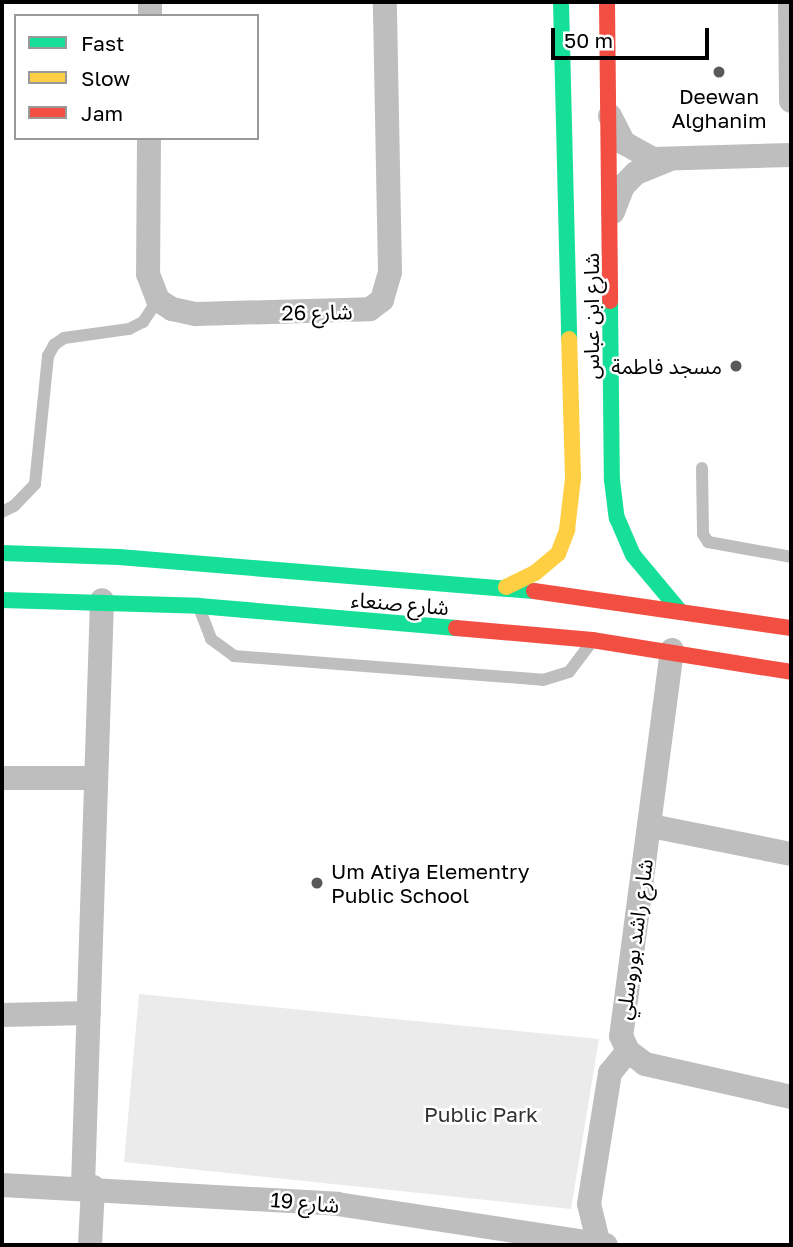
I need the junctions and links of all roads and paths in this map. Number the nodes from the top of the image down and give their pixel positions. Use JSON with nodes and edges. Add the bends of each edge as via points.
{"nodes":[{"id":1,"x":385,"y":2,"type":"edge"},
{"id":2,"x":561,"y":2,"type":"edge"},
{"id":3,"x":607,"y":2,"type":"edge"},
{"id":4,"x":790,"y":2,"type":"edge"},
{"id":5,"x":608,"y":55,"type":"junction"},
{"id":6,"x":564,"y":59,"type":"junction"},
{"id":7,"x":791,"y":101,"type":"edge"},
{"id":8,"x":609,"y":114,"type":"junction"},
{"id":9,"x":149,"y":140,"type":"edge"},
{"id":10,"x":791,"y":155,"type":"edge"},
{"id":11,"x":670,"y":159,"type":"junction"},
{"id":12,"x":611,"y":220,"type":"junction"},
{"id":13,"x":158,"y":300,"type":"junction"},
{"id":14,"x":702,"y":468,"type":"dead end"},
{"id":15,"x":573,"y":478,"type":"junction"},
{"id":16,"x":612,"y":480,"type":"junction"},
{"id":17,"x":2,"y":512,"type":"edge"},
{"id":18,"x":2,"y":553,"type":"edge"},
{"id":19,"x":791,"y":556,"type":"edge"},
{"id":20,"x":506,"y":587,"type":"junction"},
{"id":21,"x":2,"y":600,"type":"edge"},
{"id":22,"x":102,"y":600,"type":"junction"},
{"id":23,"x":199,"y":606,"type":"junction"},
{"id":24,"x":679,"y":610,"type":"junction"},
{"id":25,"x":774,"y":625,"type":"junction"},
{"id":26,"x":791,"y":628,"type":"edge"},
{"id":27,"x":592,"y":640,"type":"junction"},
{"id":28,"x":672,"y":650,"type":"junction"},
{"id":29,"x":766,"y":667,"type":"junction"},
{"id":30,"x":791,"y":672,"type":"edge"},
{"id":31,"x":2,"y":778,"type":"edge"},
{"id":32,"x":96,"y":778,"type":"junction"},
{"id":33,"x":651,"y":826,"type":"junction"},
{"id":34,"x":791,"y":854,"type":"edge"},
{"id":35,"x":89,"y":1013,"type":"junction"},
{"id":36,"x":2,"y":1015,"type":"edge"},
{"id":37,"x":628,"y":1051,"type":"junction"},
{"id":38,"x":791,"y":1097,"type":"edge"},
{"id":39,"x":2,"y":1185,"type":"edge"},
{"id":40,"x":88,"y":1187,"type":"junction"},
{"id":41,"x":90,"y":1245,"type":"edge"},
{"id":42,"x":601,"y":1245,"type":"edge"}],
"edges":[{"from":1,"to":13,"type":"street","name":"شارع 26","via":[[390,272],[382,300],[355,312],[196,314],[172,309]]},
{"from":2,"to":6,"type":"main road","name":"شارع ابن عباس"},
{"from":3,"to":5,"type":"main road","name":"شارع ابن عباس"},
{"from":4,"to":7,"type":"street"},
{"from":5,"to":6,"type":"main road","via":[[589,40],[567,50]]},
{"from":5,"to":8,"type":"main road","name":"شارع ابن عباس"},
{"from":6,"to":15,"type":"main road","name":"شارع ابن عباس"},
{"from":8,"to":11,"type":"street","via":[[614,130],[638,153]]},
{"from":8,"to":12,"type":"main road","name":"شارع ابن عباس"},
{"from":9,"to":13,"type":"street","via":[[148,274]]},
{"from":10,"to":11,"type":"street"},
{"from":11,"to":12,"type":"street","via":[[652,163],[623,186]]},
{"from":12,"to":16,"type":"main road","name":"شارع ابن عباس"},
{"from":13,"to":17,"type":"lane","via":[[143,322],[129,329],[64,338],[54,345],[48,356],[35,484]]},
{"from":14,"to":19,"type":"lane","via":[[703,534],[708,542]]},
{"from":15,"to":16,"type":"main road","via":[[592,497],[604,494]]},
{"from":15,"to":20,"type":"main road","name":"شارع ابن عباس","via":[[567,530],[558,554],[535,573]]},
{"from":16,"to":24,"type":"main road","name":"شارع ابن عباس","via":[[617,518],[633,555]]},
{"from":18,"to":20,"type":"main road","name":"شارع صنعاء","via":[[119,557]]},
{"from":20,"to":24,"type":"main road","name":"شارع صنعاء"},
{"from":21,"to":22,"type":"main road","name":"شارع صنعاء"},
{"from":22,"to":23,"type":"main road","name":"شارع صنعاء"},
{"from":22,"to":32,"type":"street"},
{"from":23,"to":27,"type":"main road","name":"شارع صنعاء"},
{"from":23,"to":27,"type":"lane","via":[[211,639],[234,656],[543,680],[569,672]]},
{"from":24,"to":25,"type":"main road","name":"شارع صنعاء"},
{"from":25,"to":26,"type":"main road","name":"شارع صنعاء"},
{"from":25,"to":29,"type":"main road","via":[[783,630],[788,649],[776,665]]},
{"from":27,"to":28,"type":"main road","name":"شارع صنعاء"},
{"from":28,"to":29,"type":"main road","name":"شارع صنعاء"},
{"from":28,"to":33,"type":"street","name":"شارع راشد بوروسلي"},
{"from":29,"to":30,"type":"main road","name":"شارع صنعاء"},
{"from":31,"to":32,"type":"street"},
{"from":32,"to":35,"type":"street"},
{"from":33,"to":34,"type":"street"},
{"from":33,"to":37,"type":"street","name":"شارع راشد بوروسلي","via":[[620,1021]]},
{"from":35,"to":36,"type":"street"},
{"from":35,"to":40,"type":"street"},
{"from":37,"to":38,"type":"street","name":"شارع راشد بوروسلي","via":[[665,1072]]},
{"from":37,"to":42,"type":"street","name":"شارع راشد بوروسلي","via":[[610,1073],[589,1204]]},
{"from":39,"to":40,"type":"street","name":"شارع 19"},
{"from":40,"to":41,"type":"street"},
{"from":40,"to":42,"type":"street","name":"شارع 19","via":[[337,1204]]}]}
